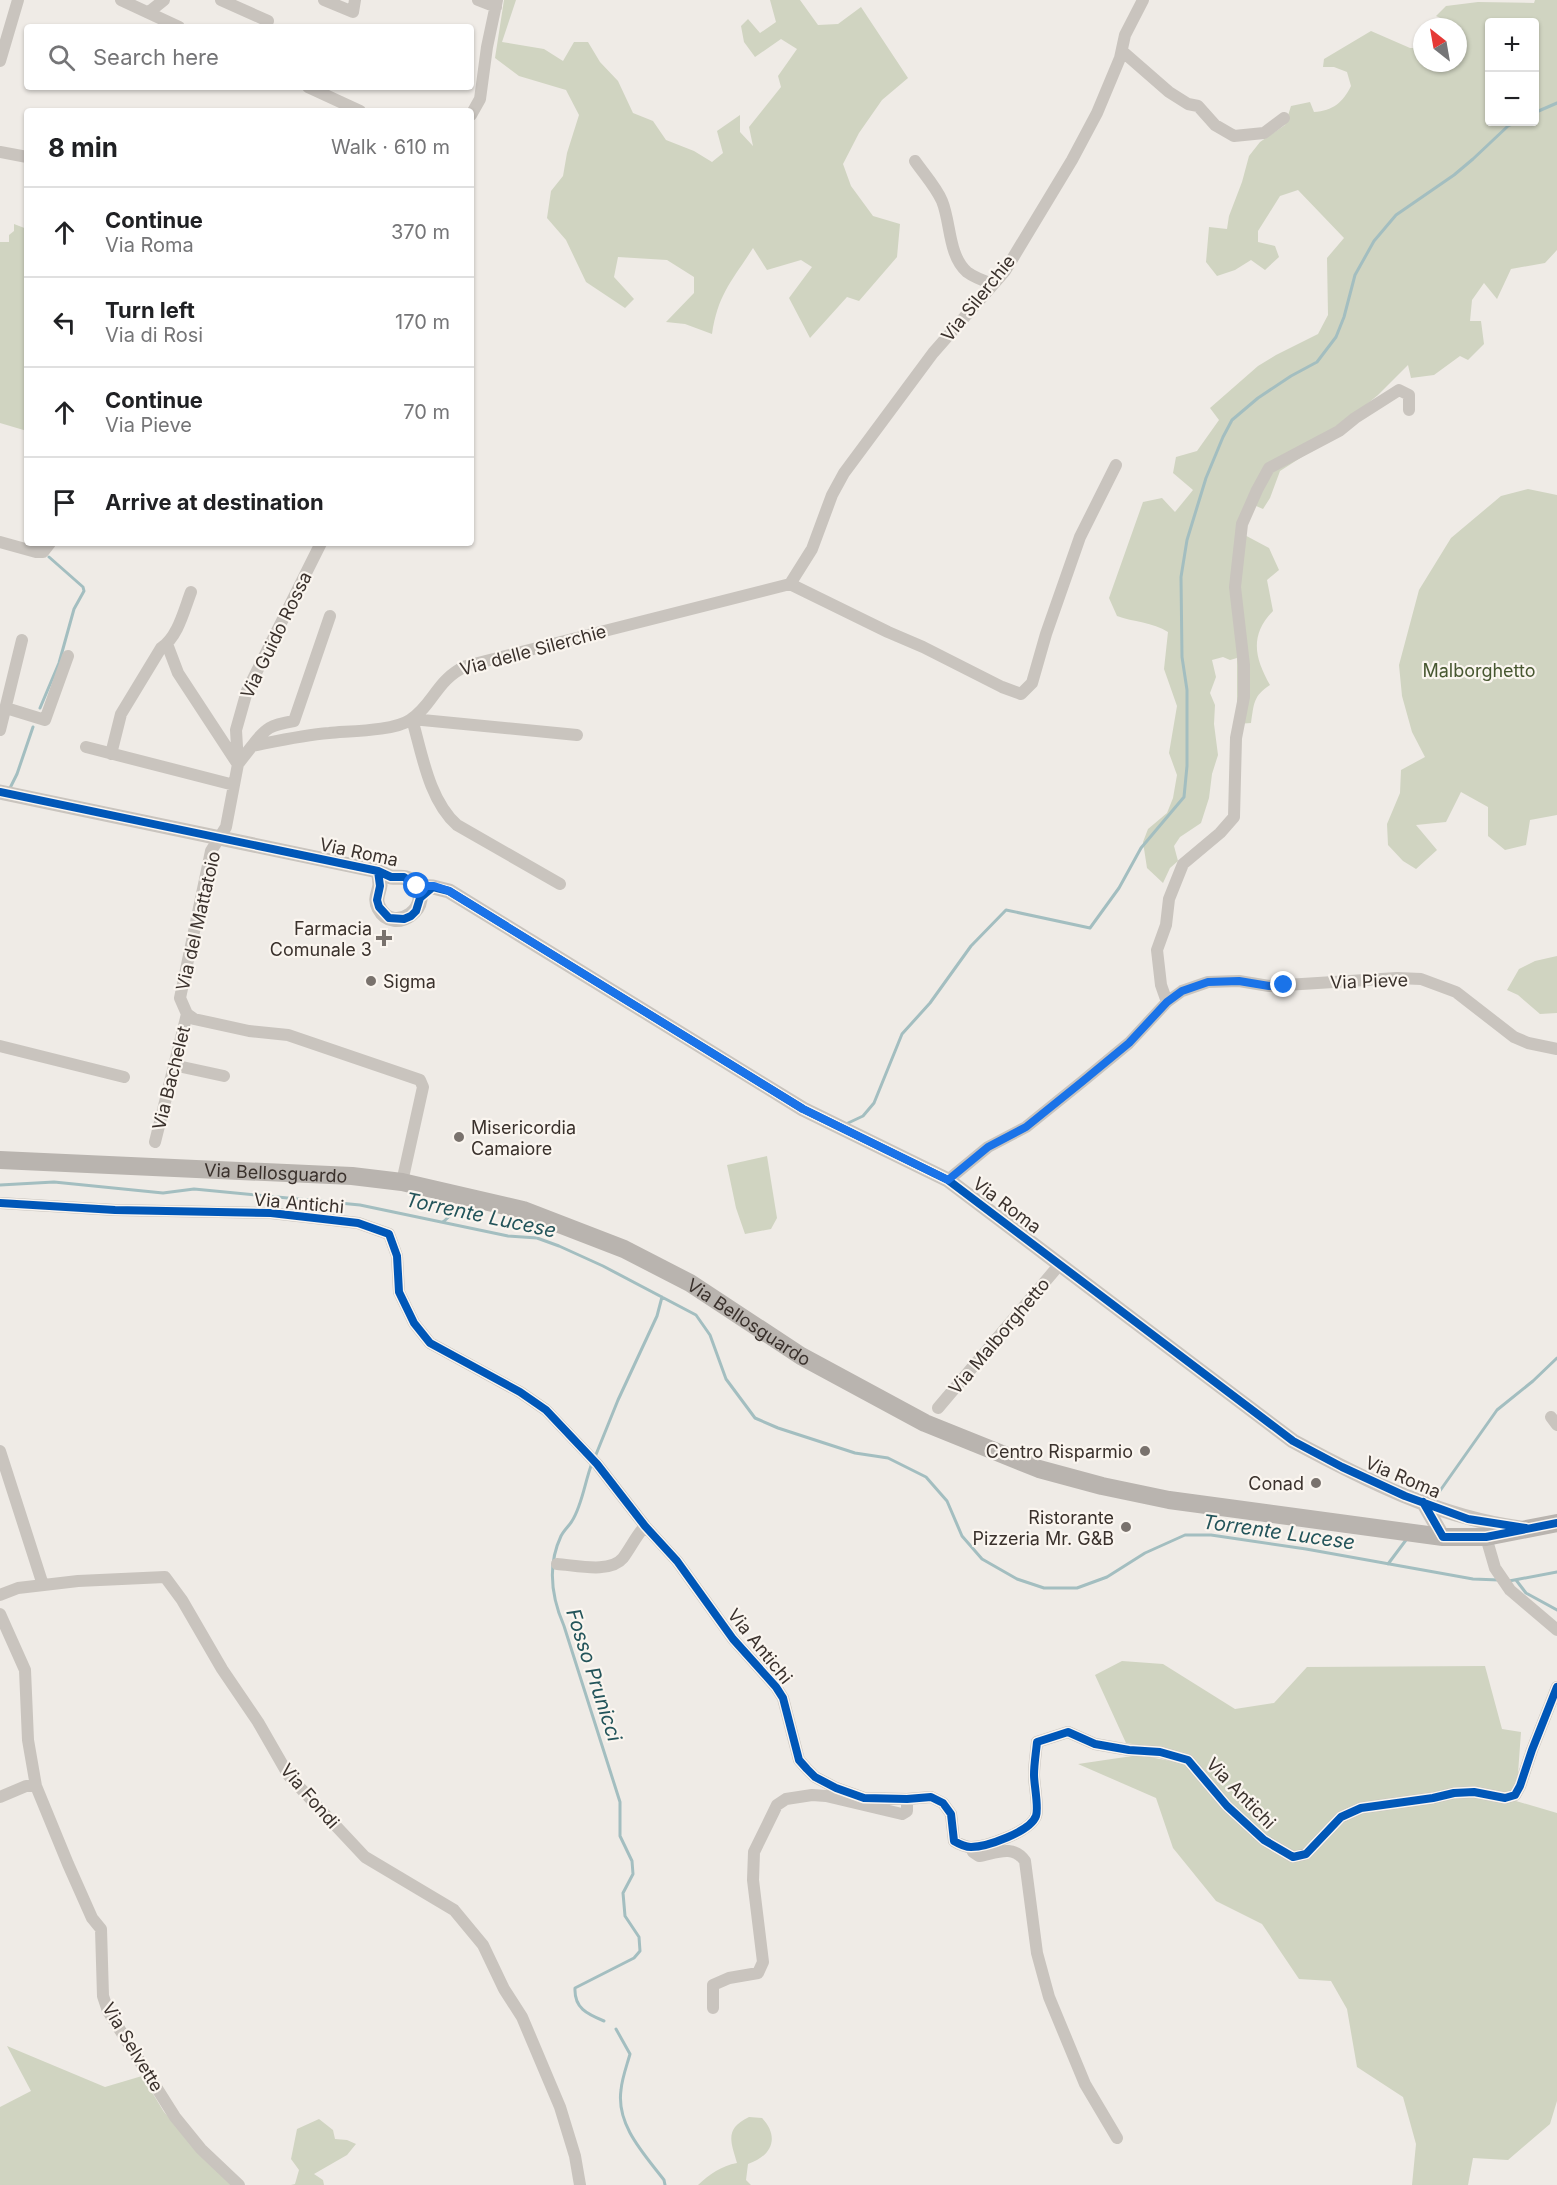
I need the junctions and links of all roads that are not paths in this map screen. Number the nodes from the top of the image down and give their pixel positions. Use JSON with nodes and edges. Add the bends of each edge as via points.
{"nodes":[{"id":1,"x":3,"y":0,"type":"edge"},
{"id":2,"x":121,"y":0,"type":"edge"},
{"id":3,"x":164,"y":0,"type":"edge"},
{"id":4,"x":221,"y":0,"type":"edge"},
{"id":5,"x":324,"y":0,"type":"edge"},
{"id":6,"x":355,"y":0,"type":"edge"},
{"id":7,"x":478,"y":0,"type":"edge"},
{"id":8,"x":1143,"y":0,"type":"edge"},
{"id":9,"x":17,"y":3,"type":"edge"},
{"id":10,"x":496,"y":3,"type":"edge"},
{"id":11,"x":149,"y":12,"type":"junction"},
{"id":12,"x":268,"y":21,"type":"dead end"},
{"id":13,"x":173,"y":24,"type":"edge"},
{"id":14,"x":1122,"y":51,"type":"junction"},
{"id":15,"x":0,"y":62,"type":"edge"},
{"id":16,"x":314,"y":90,"type":"edge"},
{"id":17,"x":354,"y":108,"type":"edge"},
{"id":18,"x":474,"y":110,"type":"edge"},
{"id":19,"x":1284,"y":118,"type":"dead end"},
{"id":20,"x":0,"y":152,"type":"edge"},
{"id":21,"x":24,"y":156,"type":"edge"},
{"id":22,"x":915,"y":162,"type":"dead end"},
{"id":23,"x":993,"y":284,"type":"junction"},
{"id":24,"x":1409,"y":410,"type":"dead end"},
{"id":25,"x":1116,"y":465,"type":"dead end"},
{"id":26,"x":0,"y":542,"type":"edge"},
{"id":27,"x":48,"y":546,"type":"edge"},
{"id":28,"x":320,"y":546,"type":"edge"},
{"id":29,"x":790,"y":584,"type":"junction"},
{"id":30,"x":191,"y":592,"type":"dead end"},
{"id":31,"x":330,"y":616,"type":"dead end"},
{"id":32,"x":22,"y":640,"type":"dead end"},
{"id":33,"x":167,"y":644,"type":"junction"},
{"id":34,"x":68,"y":656,"type":"dead end"},
{"id":35,"x":6,"y":708,"type":"junction"},
{"id":36,"x":412,"y":719,"type":"junction"},
{"id":37,"x":0,"y":730,"type":"edge"},
{"id":38,"x":577,"y":735,"type":"dead end"},
{"id":39,"x":252,"y":746,"type":"junction"},
{"id":40,"x":86,"y":747,"type":"dead end"},
{"id":41,"x":111,"y":754,"type":"junction"},
{"id":42,"x":238,"y":764,"type":"junction"},
{"id":43,"x":234,"y":785,"type":"junction"},
{"id":44,"x":0,"y":792,"type":"edge"},
{"id":45,"x":219,"y":838,"type":"junction"},
{"id":46,"x":383,"y":878,"type":"junction"},
{"id":47,"x":560,"y":884,"type":"dead end"},
{"id":48,"x":419,"y":892,"type":"junction"},
{"id":49,"x":1167,"y":1002,"type":"junction"},
{"id":50,"x":187,"y":1014,"type":"junction"},
{"id":51,"x":0,"y":1046,"type":"edge"},
{"id":52,"x":1557,"y":1049,"type":"edge"},
{"id":53,"x":173,"y":1065,"type":"junction"},
{"id":54,"x":225,"y":1076,"type":"dead end"},
{"id":55,"x":124,"y":1077,"type":"dead end"},
{"id":56,"x":155,"y":1142,"type":"dead end"},
{"id":57,"x":0,"y":1160,"type":"edge"},
{"id":58,"x":948,"y":1180,"type":"junction"},
{"id":59,"x":402,"y":1182,"type":"junction"},
{"id":60,"x":0,"y":1203,"type":"edge"},
{"id":61,"x":1060,"y":1264,"type":"junction"},
{"id":62,"x":938,"y":1408,"type":"dead end"},
{"id":63,"x":0,"y":1451,"type":"edge"},
{"id":64,"x":1432,"y":1509,"type":"junction"},
{"id":65,"x":1468,"y":1519,"type":"junction"},
{"id":66,"x":1557,"y":1523,"type":"edge"},
{"id":67,"x":645,"y":1526,"type":"junction"},
{"id":68,"x":1526,"y":1528,"type":"junction"},
{"id":69,"x":1413,"y":1532,"type":"junction"},
{"id":70,"x":1449,"y":1537,"type":"junction"},
{"id":71,"x":1486,"y":1537,"type":"junction"},
{"id":72,"x":557,"y":1564,"type":"dead end"},
{"id":73,"x":43,"y":1585,"type":"junction"},
{"id":74,"x":0,"y":1595,"type":"edge"},
{"id":75,"x":0,"y":1614,"type":"edge"},
{"id":76,"x":1557,"y":1630,"type":"edge"},
{"id":77,"x":1557,"y":1688,"type":"edge"},
{"id":78,"x":36,"y":1786,"type":"junction"},
{"id":79,"x":0,"y":1797,"type":"edge"},
{"id":80,"x":907,"y":1799,"type":"junction"},
{"id":81,"x":971,"y":1847,"type":"junction"},
{"id":82,"x":713,"y":2008,"type":"dead end"},
{"id":83,"x":1117,"y":2138,"type":"dead end"},
{"id":84,"x":239,"y":2185,"type":"edge"},
{"id":85,"x":580,"y":2185,"type":"edge"}],
"edges":[{"from":1,"to":9,"type":"street"},
{"from":2,"to":11,"type":"street"},
{"from":3,"to":11,"type":"street"},
{"from":4,"to":12,"type":"street"},
{"from":5,"to":6,"type":"street","via":[[353,12]]},
{"from":7,"to":10,"type":"street"},
{"from":8,"to":14,"type":"street","name":"Via Silerchie","via":[[1125,35]]},
{"from":9,"to":15,"type":"street"},
{"from":10,"to":18,"type":"street","via":[[480,99]]},
{"from":11,"to":13,"type":"street"},
{"from":14,"to":19,"type":"street","via":[[1169,92],[1198,106],[1234,136],[1264,133]]},
{"from":14,"to":23,"type":"street","name":"Via Silerchie","via":[[1086,135],[1005,271]]},
{"from":16,"to":17,"type":"street"},
{"from":20,"to":21,"type":"street"},
{"from":22,"to":23,"type":"street","via":[[940,198],[953,247],[965,270]]},
{"from":23,"to":29,"type":"street","name":"Via Silerchie","via":[[933,353],[844,473],[831,495],[812,549]]},
{"from":24,"to":49,"type":"street","via":[[1409,395],[1399,390],[1339,431],[1269,468],[1242,524],[1235,587],[1244,697],[1236,738],[1234,817],[1183,864],[1169,899],[1166,925],[1157,950]]},
{"from":25,"to":29,"type":"street","via":[[1080,537],[1032,683],[1021,694]]},
{"from":26,"to":27,"type":"street","via":[[36,552],[43,552]]},
{"from":28,"to":42,"type":"street","name":"Via Guido Rossa","via":[[247,691],[236,730]]},
{"from":29,"to":36,"type":"street","name":"Via delle Silerchie","via":[[466,666],[442,681]]},
{"from":30,"to":33,"type":"street"},
{"from":31,"to":39,"type":"street","via":[[294,721],[272,725]]},
{"from":32,"to":35,"type":"street"},
{"from":33,"to":41,"type":"street","via":[[121,714]]},
{"from":33,"to":42,"type":"street","via":[[178,673]]},
{"from":34,"to":35,"type":"street","via":[[45,720]]},
{"from":35,"to":37,"type":"street"},
{"from":36,"to":38,"type":"street"},
{"from":36,"to":39,"type":"street","via":[[361,732],[328,733]]},
{"from":36,"to":47,"type":"street","via":[[432,784],[447,816]]},
{"from":39,"to":42,"type":"street"},
{"from":40,"to":41,"type":"street"},
{"from":41,"to":43,"type":"street"},
{"from":42,"to":43,"type":"street"},
{"from":43,"to":45,"type":"street","via":[[226,827]]},
{"from":44,"to":45,"type":"street","name":"Via Roma"},
{"from":45,"to":46,"type":"street","name":"Via Roma"},
{"from":45,"to":50,"type":"street","name":"Via del Mattatoio","via":[[211,851],[180,999]]},
{"from":46,"to":48,"type":"street","name":"Via Roma","via":[[404,877]]},
{"from":46,"to":48,"type":"street","name":"Via Roma","via":[[377,893],[379,908],[389,918],[411,916],[416,911]]},
{"from":48,"to":58,"type":"street","name":"Via Roma","via":[[434,886],[449,891],[803,1109]]},
{"from":49,"to":52,"type":"street","name":"Via Pieve","via":[[1182,991],[1208,982],[1239,981],[1269,986],[1421,979],[1456,992],[1514,1037]]},
{"from":49,"to":58,"type":"street","name":"Via Pieve","via":[[1129,1043],[1083,1081],[1026,1127],[988,1147]]},
{"from":50,"to":53,"type":"street","name":"Via Bachelet"},
{"from":50,"to":59,"type":"street","name":"Via del Mattatoio","via":[[240,1030],[288,1035],[420,1080],[423,1087]]},
{"from":51,"to":55,"type":"street"},
{"from":53,"to":54,"type":"street"},
{"from":53,"to":56,"type":"street","name":"Via Bachelet"},
{"from":57,"to":59,"type":"main road","name":"Via Bellosguardo","via":[[352,1176]]},
{"from":58,"to":61,"type":"street","name":"Via Roma"},
{"from":59,"to":69,"type":"main road","name":"Via Bellosguardo","via":[[523,1210],[624,1249],[690,1283],[801,1356],[925,1423],[1039,1469],[1169,1500]]},
{"from":60,"to":67,"type":"street","name":"Via Antichi","via":[[271,1214],[358,1223],[389,1234],[397,1256],[399,1292],[414,1323],[430,1343],[546,1410],[593,1460]]},
{"from":61,"to":62,"type":"street","name":"Via Malborghetto"},
{"from":61,"to":64,"type":"street","name":"Via Roma","via":[[1293,1441]]},
{"from":63,"to":73,"type":"street"},
{"from":64,"to":65,"type":"street","name":"Via Roma"},
{"from":64,"to":69,"type":"street","via":[[1423,1528]]},
{"from":64,"to":70,"type":"street","name":"Via Roma"},
{"from":65,"to":68,"type":"street"},
{"from":65,"to":71,"type":"street"},
{"from":66,"to":68,"type":"main road","name":"Via Bellosguardo"},
{"from":67,"to":72,"type":"street","via":[[615,1564]]},
{"from":67,"to":80,"type":"street","name":"Via Antichi","via":[[677,1561],[733,1639],[776,1687],[783,1698],[799,1760],[807,1770],[836,1788],[864,1798]]},
{"from":68,"to":71,"type":"main road","name":"Via Bellosguardo"},
{"from":69,"to":70,"type":"main road","name":"Via Bellosguardo"},
{"from":70,"to":71,"type":"main road","name":"Via Bellosguardo"},
{"from":71,"to":76,"type":"street","via":[[1495,1568],[1510,1590]]},
{"from":73,"to":74,"type":"street"},
{"from":73,"to":85,"type":"street","name":"Via Fondi","via":[[165,1577],[183,1600],[289,1776],[365,1857],[454,1910],[483,1945],[522,2017],[560,2107]]},
{"from":75,"to":78,"type":"street","name":"Via Selvette","via":[[25,1670],[28,1740]]},
{"from":77,"to":81,"type":"street","name":"Via Antichi","via":[[1515,1795],[1454,1793],[1360,1808],[1341,1817],[1306,1854],[1293,1857],[1264,1840],[1227,1806],[1188,1760],[1160,1752],[1095,1744],[1068,1732],[1037,1742],[1036,1815],[1031,1823],[997,1842]]},
{"from":78,"to":79,"type":"street"},
{"from":78,"to":84,"type":"street","name":"Via Selvette","via":[[72,1875],[101,1929],[103,1996],[108,2011],[175,2117]]},
{"from":80,"to":81,"type":"street","name":"Via Antichi","via":[[931,1797],[943,1803],[951,1814],[954,1841]]},
{"from":80,"to":82,"type":"street","via":[[907,1811],[902,1814],[812,1795],[786,1799],[777,1806],[754,1852],[753,1880],[763,1962],[758,1974],[729,1978],[713,1985]]},
{"from":81,"to":83,"type":"street","via":[[979,1856],[1010,1850],[1025,1861],[1037,1953],[1049,1997],[1085,2084]]}]}
